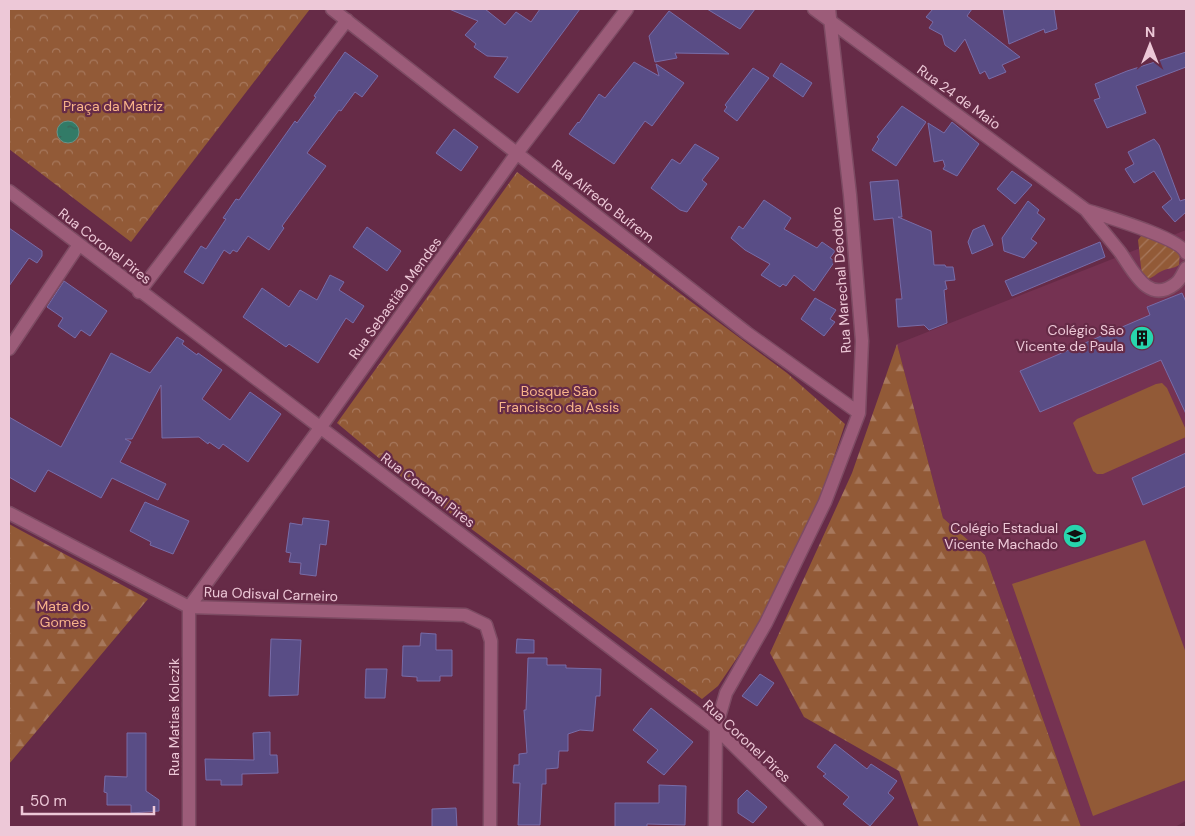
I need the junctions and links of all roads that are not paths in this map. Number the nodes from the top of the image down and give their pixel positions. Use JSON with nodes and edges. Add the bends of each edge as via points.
{"nodes":[{"id":1,"x":332,"y":9,"type":"edge"},
{"id":2,"x":627,"y":9,"type":"edge"},
{"id":3,"x":814,"y":9,"type":"edge"},
{"id":4,"x":829,"y":12,"type":"edge"},
{"id":5,"x":348,"y":20,"type":"junction"},
{"id":6,"x":517,"y":153,"type":"junction"},
{"id":7,"x":9,"y":191,"type":"edge"},
{"id":8,"x":1086,"y":210,"type":"junction"},
{"id":9,"x":78,"y":246,"type":"junction"},
{"id":10,"x":1186,"y":253,"type":"edge"},
{"id":11,"x":1185,"y":272,"type":"edge"},
{"id":12,"x":139,"y":292,"type":"junction"},
{"id":13,"x":9,"y":349,"type":"edge"},
{"id":14,"x":859,"y":413,"type":"junction"},
{"id":15,"x":320,"y":428,"type":"junction"},
{"id":16,"x":9,"y":513,"type":"edge"},
{"id":17,"x":189,"y":607,"type":"junction"},
{"id":18,"x":716,"y":728,"type":"junction"},
{"id":19,"x":189,"y":827,"type":"edge"},
{"id":20,"x":490,"y":827,"type":"edge"},
{"id":21,"x":715,"y":827,"type":"edge"},
{"id":22,"x":817,"y":827,"type":"edge"}],
"edges":[{"from":1,"to":5,"type":"street","name":"Rua Alfredo Bufrem"},
{"from":2,"to":6,"type":"street","name":"Rua Sebastião Mendes"},
{"from":3,"to":4,"type":"street","name":"Rua 24 de Maio"},
{"from":4,"to":8,"type":"street","name":"Rua 24 de Maio"},
{"from":4,"to":14,"type":"street","name":"Rua Marechal Deodoro","via":[[850,195],[862,341]]},
{"from":5,"to":6,"type":"street","name":"Rua Alfredo Bufrem"},
{"from":5,"to":12,"type":"street"},
{"from":6,"to":14,"type":"street","name":"Rua Alfredo Bufrem","via":[[747,333]]},
{"from":6,"to":15,"type":"street","name":"Rua Sebastião Mendes"},
{"from":7,"to":9,"type":"street","name":"Rua Coronel Pires"},
{"from":8,"to":10,"type":"street","name":"Rua 24 de Maio","via":[[1167,238],[1185,249]]},
{"from":8,"to":11,"type":"street","name":"Rua 24 de Maio","via":[[1140,281],[1151,290],[1163,290],[1176,284]]},
{"from":9,"to":12,"type":"street","name":"Rua Coronel Pires"},
{"from":9,"to":13,"type":"street"},
{"from":12,"to":15,"type":"street","name":"Rua Coronel Pires"},
{"from":14,"to":18,"type":"street","name":"Rua Marechal Deodoro","via":[[825,502],[766,623],[726,693]]},
{"from":15,"to":17,"type":"street","name":"Rua Sebastião Mendes"},
{"from":15,"to":18,"type":"street","name":"Rua Coronel Pires"},
{"from":16,"to":17,"type":"street","name":"Rua Odisval Carneiro"},
{"from":17,"to":19,"type":"street","name":"Rua Matias Kolczik"},
{"from":17,"to":20,"type":"street","name":"Rua Odisval Carneiro","via":[[466,615],[486,625],[491,641]]},
{"from":18,"to":21,"type":"street","name":"Rua Marechal Deodoro"},
{"from":18,"to":22,"type":"street","name":"Rua Coronel Pires"}]}
